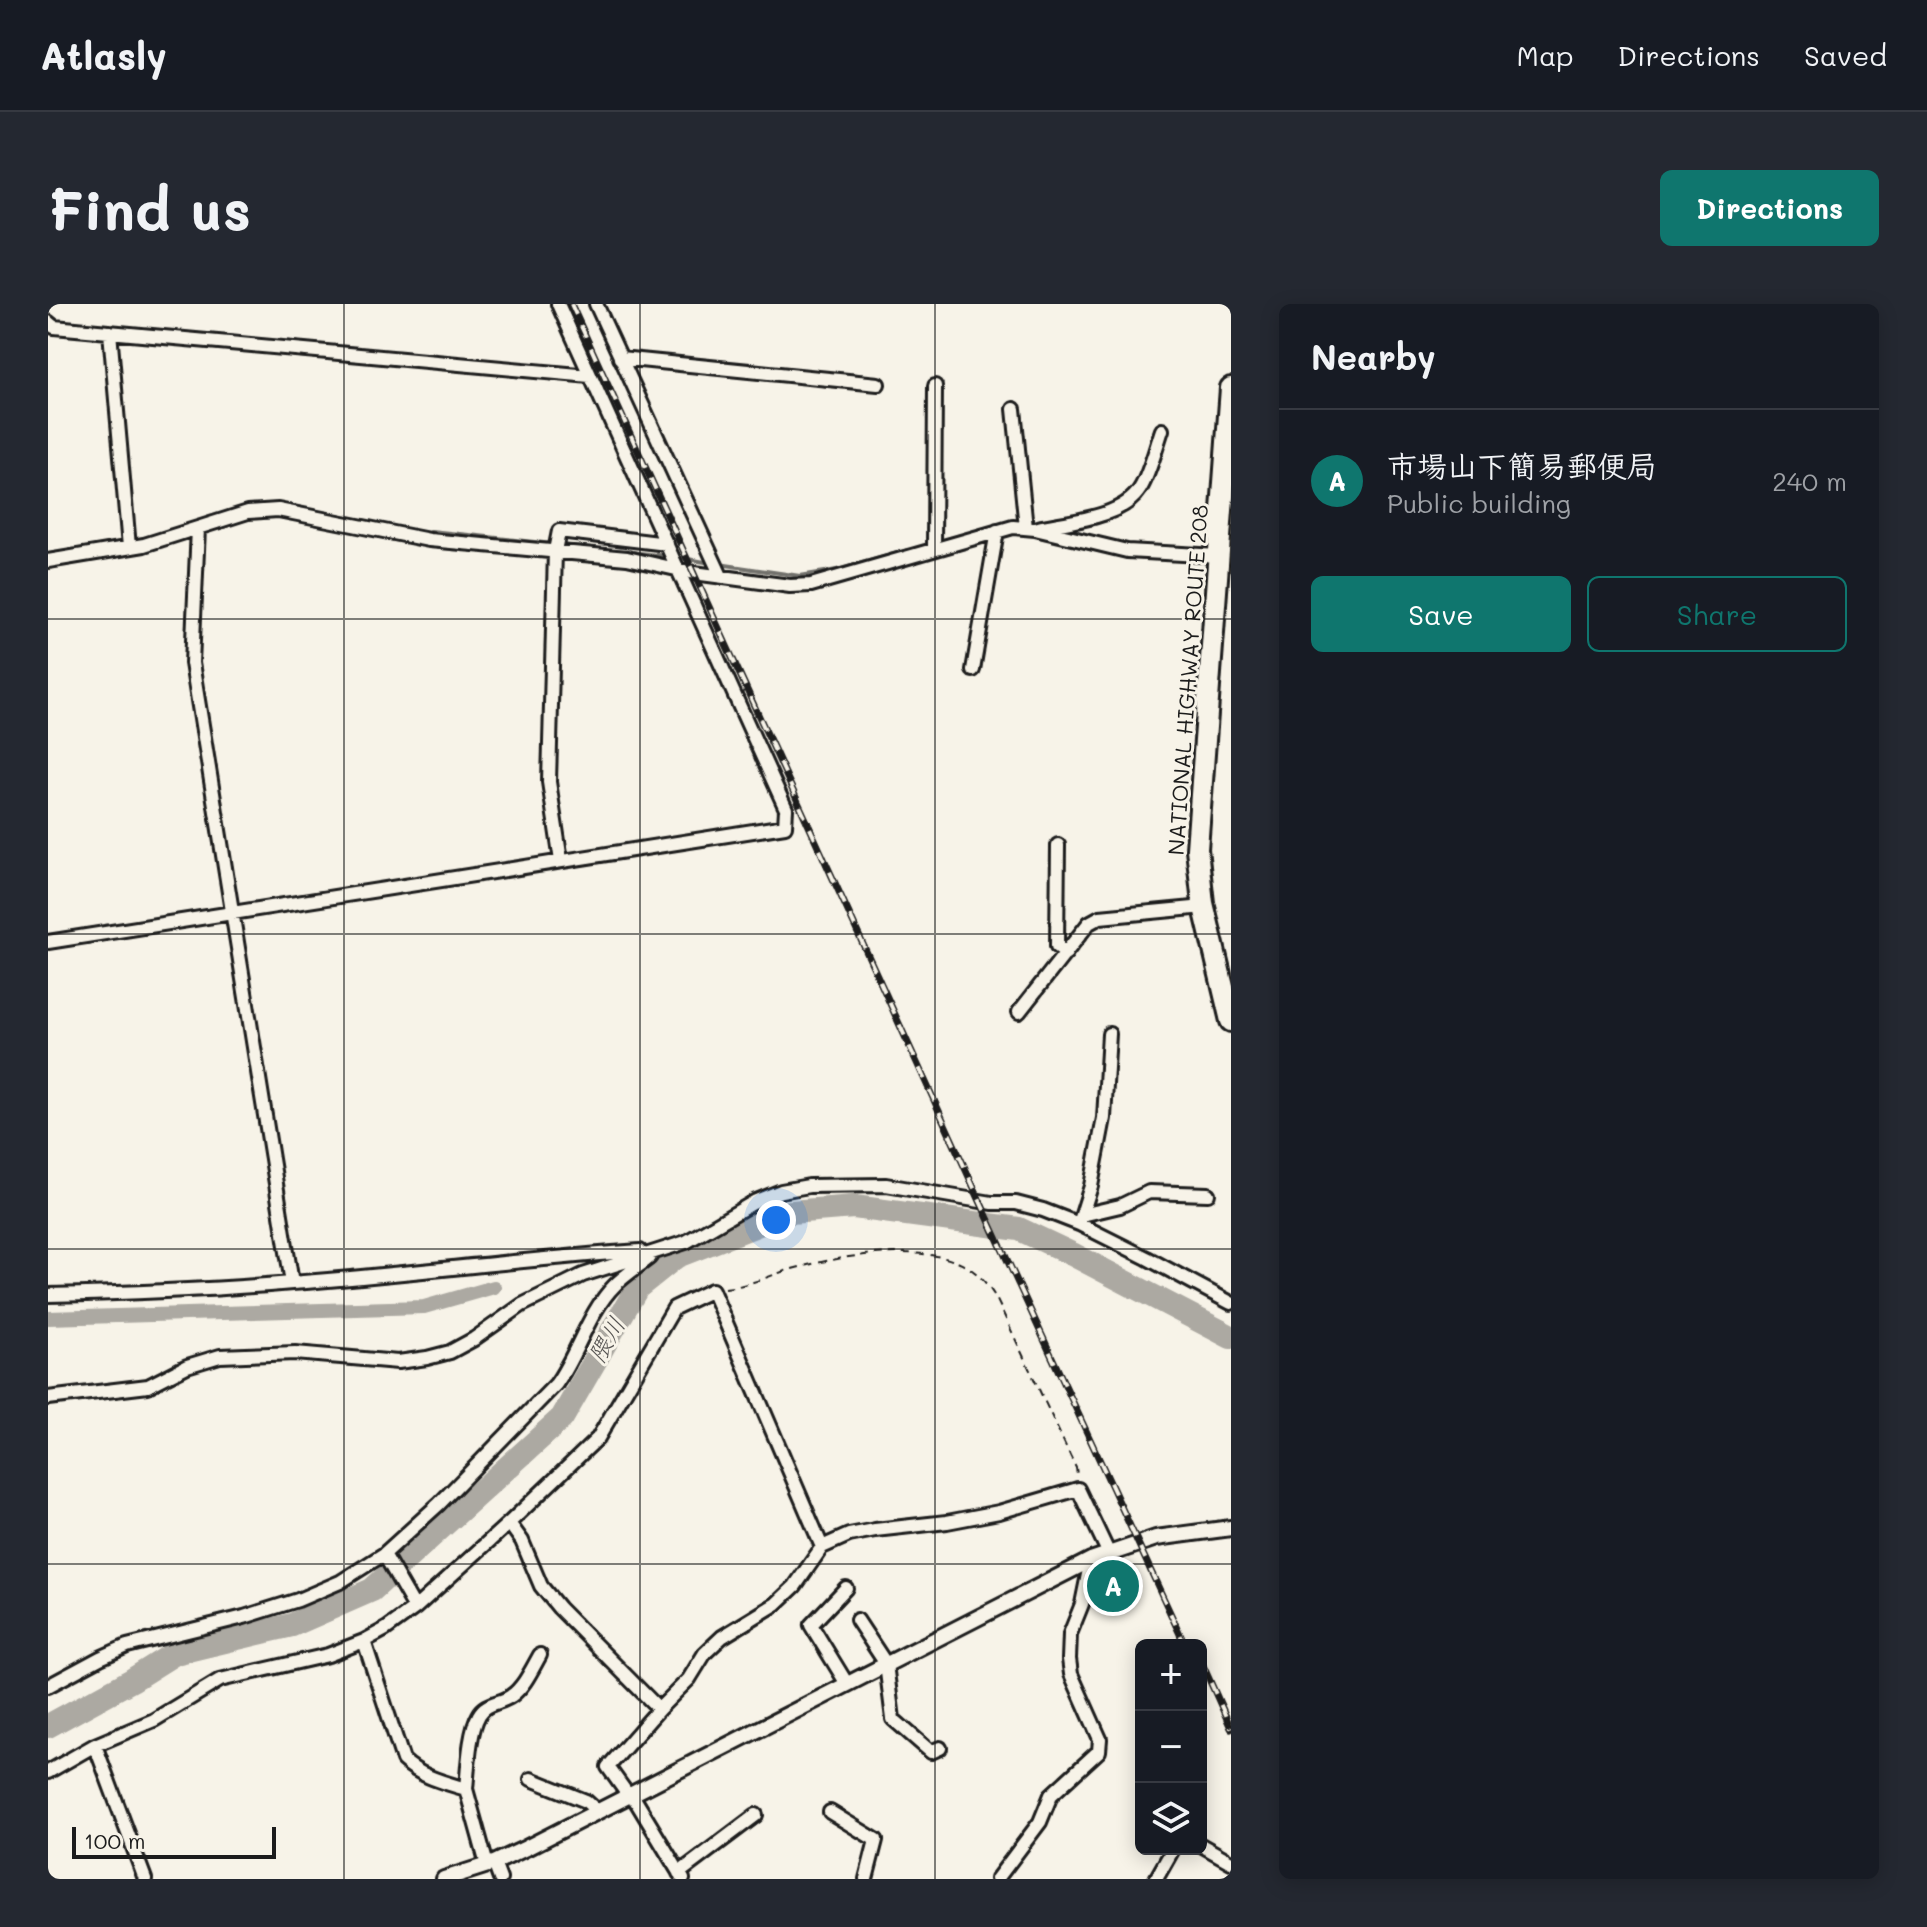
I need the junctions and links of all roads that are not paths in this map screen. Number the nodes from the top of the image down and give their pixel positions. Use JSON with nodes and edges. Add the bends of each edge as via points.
{"nodes":[{"id":1,"x":558,"y":304,"type":"edge"},
{"id":2,"x":596,"y":304,"type":"edge"},
{"id":3,"x":48,"y":322,"type":"edge"},
{"id":4,"x":110,"y":332,"type":"junction"},
{"id":5,"x":620,"y":358,"type":"junction"},
{"id":6,"x":590,"y":376,"type":"junction"},
{"id":7,"x":878,"y":384,"type":"dead end"},
{"id":8,"x":935,"y":386,"type":"dead end"},
{"id":9,"x":1231,"y":388,"type":"edge"},
{"id":10,"x":1014,"y":409,"type":"dead end"},
{"id":11,"x":1162,"y":430,"type":"dead end"},
{"id":12,"x":198,"y":528,"type":"junction"},
{"id":13,"x":1031,"y":528,"type":"junction"},
{"id":14,"x":997,"y":531,"type":"junction"},
{"id":15,"x":667,"y":544,"type":"junction"},
{"id":16,"x":129,"y":547,"type":"junction"},
{"id":17,"x":934,"y":549,"type":"junction"},
{"id":18,"x":555,"y":551,"type":"junction"},
{"id":19,"x":1219,"y":556,"type":"junction"},
{"id":20,"x":48,"y":561,"type":"edge"},
{"id":21,"x":678,"y":568,"type":"junction"},
{"id":22,"x":721,"y":576,"type":"junction"},
{"id":23,"x":973,"y":670,"type":"dead end"},
{"id":24,"x":1058,"y":845,"type":"dead end"},
{"id":25,"x":561,"y":861,"type":"junction"},
{"id":26,"x":1204,"y":907,"type":"junction"},
{"id":27,"x":231,"y":913,"type":"junction"},
{"id":28,"x":48,"y":942,"type":"edge"},
{"id":29,"x":1066,"y":953,"type":"junction"},
{"id":30,"x":1019,"y":1012,"type":"dead end"},
{"id":31,"x":1231,"y":1021,"type":"edge"},
{"id":32,"x":1109,"y":1034,"type":"dead end"},
{"id":33,"x":1208,"y":1194,"type":"dead end"},
{"id":34,"x":1080,"y":1220,"type":"junction"},
{"id":35,"x":659,"y":1250,"type":"junction"},
{"id":36,"x":292,"y":1283,"type":"junction"},
{"id":37,"x":48,"y":1295,"type":"edge"},
{"id":38,"x":1231,"y":1303,"type":"edge"},
{"id":39,"x":48,"y":1398,"type":"edge"},
{"id":40,"x":509,"y":1523,"type":"junction"},
{"id":41,"x":1231,"y":1528,"type":"edge"},
{"id":42,"x":822,"y":1547,"type":"junction"},
{"id":43,"x":1109,"y":1554,"type":"junction"},
{"id":44,"x":386,"y":1559,"type":"junction"},
{"id":45,"x":1091,"y":1560,"type":"junction"},
{"id":46,"x":846,"y":1588,"type":"dead end"},
{"id":47,"x":415,"y":1608,"type":"junction"},
{"id":48,"x":857,"y":1620,"type":"dead end"},
{"id":49,"x":364,"y":1641,"type":"junction"},
{"id":50,"x":540,"y":1655,"type":"dead end"},
{"id":51,"x":886,"y":1664,"type":"junction"},
{"id":52,"x":847,"y":1684,"type":"junction"},
{"id":53,"x":48,"y":1686,"type":"edge"},
{"id":54,"x":659,"y":1709,"type":"junction"},
{"id":55,"x":95,"y":1745,"type":"junction"},
{"id":56,"x":940,"y":1748,"type":"dead end"},
{"id":57,"x":48,"y":1772,"type":"edge"},
{"id":58,"x":531,"y":1779,"type":"dead end"},
{"id":59,"x":466,"y":1789,"type":"junction"},
{"id":60,"x":630,"y":1794,"type":"junction"},
{"id":61,"x":597,"y":1811,"type":"junction"},
{"id":62,"x":830,"y":1812,"type":"dead end"},
{"id":63,"x":756,"y":1815,"type":"dead end"},
{"id":64,"x":1207,"y":1848,"type":"edge"},
{"id":65,"x":1170,"y":1855,"type":"edge"},
{"id":66,"x":1231,"y":1862,"type":"edge"},
{"id":67,"x":490,"y":1864,"type":"junction"},
{"id":68,"x":681,"y":1876,"type":"edge"},
{"id":69,"x":145,"y":1879,"type":"edge"},
{"id":70,"x":444,"y":1879,"type":"edge"},
{"id":71,"x":500,"y":1879,"type":"edge"},
{"id":72,"x":866,"y":1879,"type":"edge"},
{"id":73,"x":997,"y":1879,"type":"edge"},
{"id":74,"x":1156,"y":1879,"type":"edge"}],
"edges":[{"from":1,"to":6,"type":"street"},
{"from":2,"to":5,"type":"street"},
{"from":3,"to":4,"type":"street"},
{"from":4,"to":6,"type":"street"},
{"from":4,"to":16,"type":"street"},
{"from":5,"to":7,"type":"street"},
{"from":5,"to":22,"type":"street"},
{"from":6,"to":15,"type":"street"},
{"from":8,"to":17,"type":"street"},
{"from":9,"to":19,"type":"highway","name":"NATIONAL HIGHWAY ROUTE 208"},
{"from":10,"to":13,"type":"street"},
{"from":11,"to":13,"type":"street","via":[[1141,488],[1129,502],[1114,511]]},
{"from":12,"to":16,"type":"street"},
{"from":12,"to":18,"type":"street","via":[[248,512],[278,510],[429,540]]},
{"from":12,"to":27,"type":"street","via":[[192,663]]},
{"from":13,"to":14,"type":"street"},
{"from":13,"to":19,"type":"street","via":[[1127,551]]},
{"from":14,"to":17,"type":"street"},
{"from":14,"to":23,"type":"street"},
{"from":15,"to":18,"type":"street","via":[[559,531]]},
{"from":15,"to":21,"type":"street"},
{"from":16,"to":20,"type":"street"},
{"from":17,"to":22,"type":"street","via":[[811,585]]},
{"from":18,"to":21,"type":"street"},
{"from":18,"to":25,"type":"street","via":[[549,782]]},
{"from":19,"to":26,"type":"highway","name":"NATIONAL HIGHWAY ROUTE 208","via":[[1197,849]]},
{"from":21,"to":22,"type":"street"},
{"from":21,"to":25,"type":"street","via":[[786,809],[785,826]]},
{"from":24,"to":29,"type":"street","via":[[1057,946]]},
{"from":25,"to":27,"type":"street"},
{"from":26,"to":29,"type":"street","via":[[1100,917]]},
{"from":26,"to":31,"type":"highway","name":"NATIONAL HIGHWAY ROUTE 208"},
{"from":27,"to":28,"type":"street"},
{"from":27,"to":36,"type":"street"},
{"from":29,"to":30,"type":"street"},
{"from":32,"to":34,"type":"street","via":[[1104,1118]]},
{"from":33,"to":34,"type":"street","via":[[1149,1192]]},
{"from":34,"to":35,"type":"street","via":[[1016,1203],[886,1185],[809,1186],[756,1201],[686,1242]]},
{"from":34,"to":38,"type":"street"},
{"from":35,"to":36,"type":"street"},
{"from":35,"to":39,"type":"street","via":[[572,1280],[450,1352],[427,1358],[398,1362],[295,1353],[220,1356],[148,1386]]},
{"from":35,"to":44,"type":"street","via":[[603,1299],[556,1384]]},
{"from":36,"to":37,"type":"street"},
{"from":40,"to":42,"type":"street","via":[[598,1438],[674,1308],[712,1290]]},
{"from":40,"to":47,"type":"street"},
{"from":40,"to":54,"type":"street","via":[[541,1586]]},
{"from":41,"to":43,"type":"street","via":[[1156,1538]]},
{"from":42,"to":43,"type":"street","via":[[849,1535],[999,1512],[1078,1489]]},
{"from":42,"to":54,"type":"street","via":[[795,1586],[722,1637]]},
{"from":43,"to":45,"type":"street"},
{"from":44,"to":47,"type":"street"},
{"from":44,"to":53,"type":"street","via":[[298,1600],[127,1646]]},
{"from":45,"to":51,"type":"street"},
{"from":45,"to":73,"type":"street","via":[[1070,1634],[1069,1659],[1100,1739],[1099,1751],[1051,1795],[1040,1822]]},
{"from":46,"to":52,"type":"street","via":[[811,1625]]},
{"from":47,"to":49,"type":"street"},
{"from":48,"to":51,"type":"street"},
{"from":49,"to":55,"type":"street","via":[[328,1655],[220,1680],[154,1720]]},
{"from":49,"to":59,"type":"street","via":[[403,1760],[423,1775]]},
{"from":50,"to":59,"type":"street","via":[[510,1698],[478,1715]]},
{"from":51,"to":52,"type":"street"},
{"from":51,"to":56,"type":"street","via":[[893,1719],[931,1752]]},
{"from":52,"to":60,"type":"street"},
{"from":54,"to":60,"type":"street","via":[[608,1767]]},
{"from":55,"to":57,"type":"street"},
{"from":55,"to":69,"type":"street"},
{"from":58,"to":61,"type":"street","via":[[586,1801]]},
{"from":59,"to":67,"type":"street"},
{"from":60,"to":61,"type":"street"},
{"from":60,"to":68,"type":"street"},
{"from":61,"to":67,"type":"street"},
{"from":62,"to":72,"type":"street","via":[[876,1840]]},
{"from":63,"to":68,"type":"street"},
{"from":64,"to":66,"type":"street"},
{"from":65,"to":74,"type":"street"},
{"from":67,"to":70,"type":"street"},
{"from":67,"to":71,"type":"street"}]}
